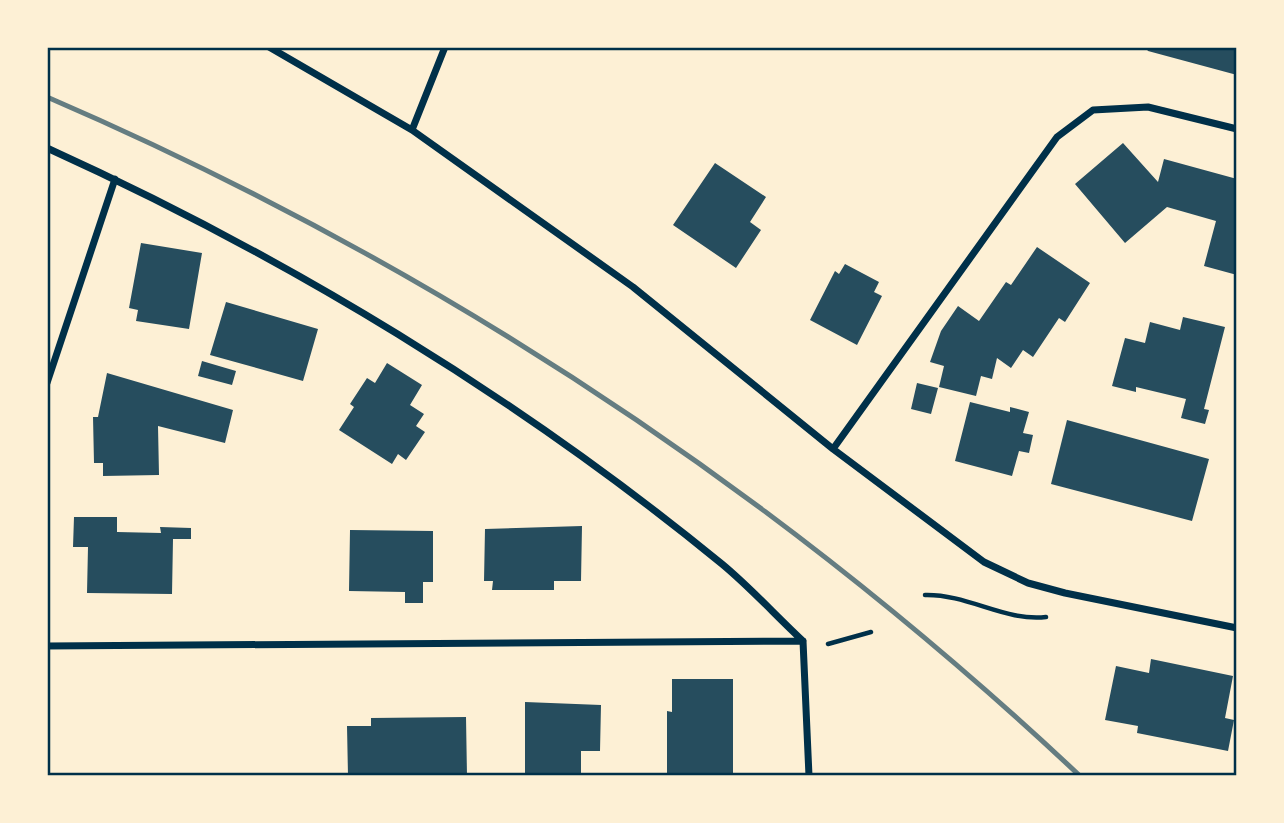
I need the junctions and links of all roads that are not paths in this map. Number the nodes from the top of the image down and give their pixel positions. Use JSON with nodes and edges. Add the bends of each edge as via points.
{"nodes":[{"id":1,"x":269,"y":47,"type":"edge"},
{"id":2,"x":445,"y":47,"type":"edge"},
{"id":3,"x":1237,"y":129,"type":"edge"},
{"id":4,"x":412,"y":130,"type":"junction"},
{"id":5,"x":47,"y":148,"type":"edge"},
{"id":6,"x":115,"y":179,"type":"junction"},
{"id":7,"x":47,"y":383,"type":"edge"},
{"id":8,"x":833,"y":449,"type":"junction"},
{"id":9,"x":1237,"y":628,"type":"edge"},
{"id":10,"x":803,"y":641,"type":"junction"},
{"id":11,"x":47,"y":646,"type":"edge"},
{"id":12,"x":809,"y":776,"type":"edge"}],
"edges":[{"from":1,"to":4,"type":"street"},
{"from":2,"to":4,"type":"street"},
{"from":3,"to":8,"type":"street","via":[[1148,107],[1093,110],[1057,137]]},
{"from":4,"to":8,"type":"street","via":[[633,288]]},
{"from":5,"to":6,"type":"street"},
{"from":6,"to":7,"type":"street"},
{"from":6,"to":10,"type":"street","via":[[314,286],[448,365],[590,463],[714,558]]},
{"from":8,"to":9,"type":"street","via":[[984,562],[1028,583]]},
{"from":10,"to":11,"type":"street"},
{"from":10,"to":12,"type":"street"}]}
